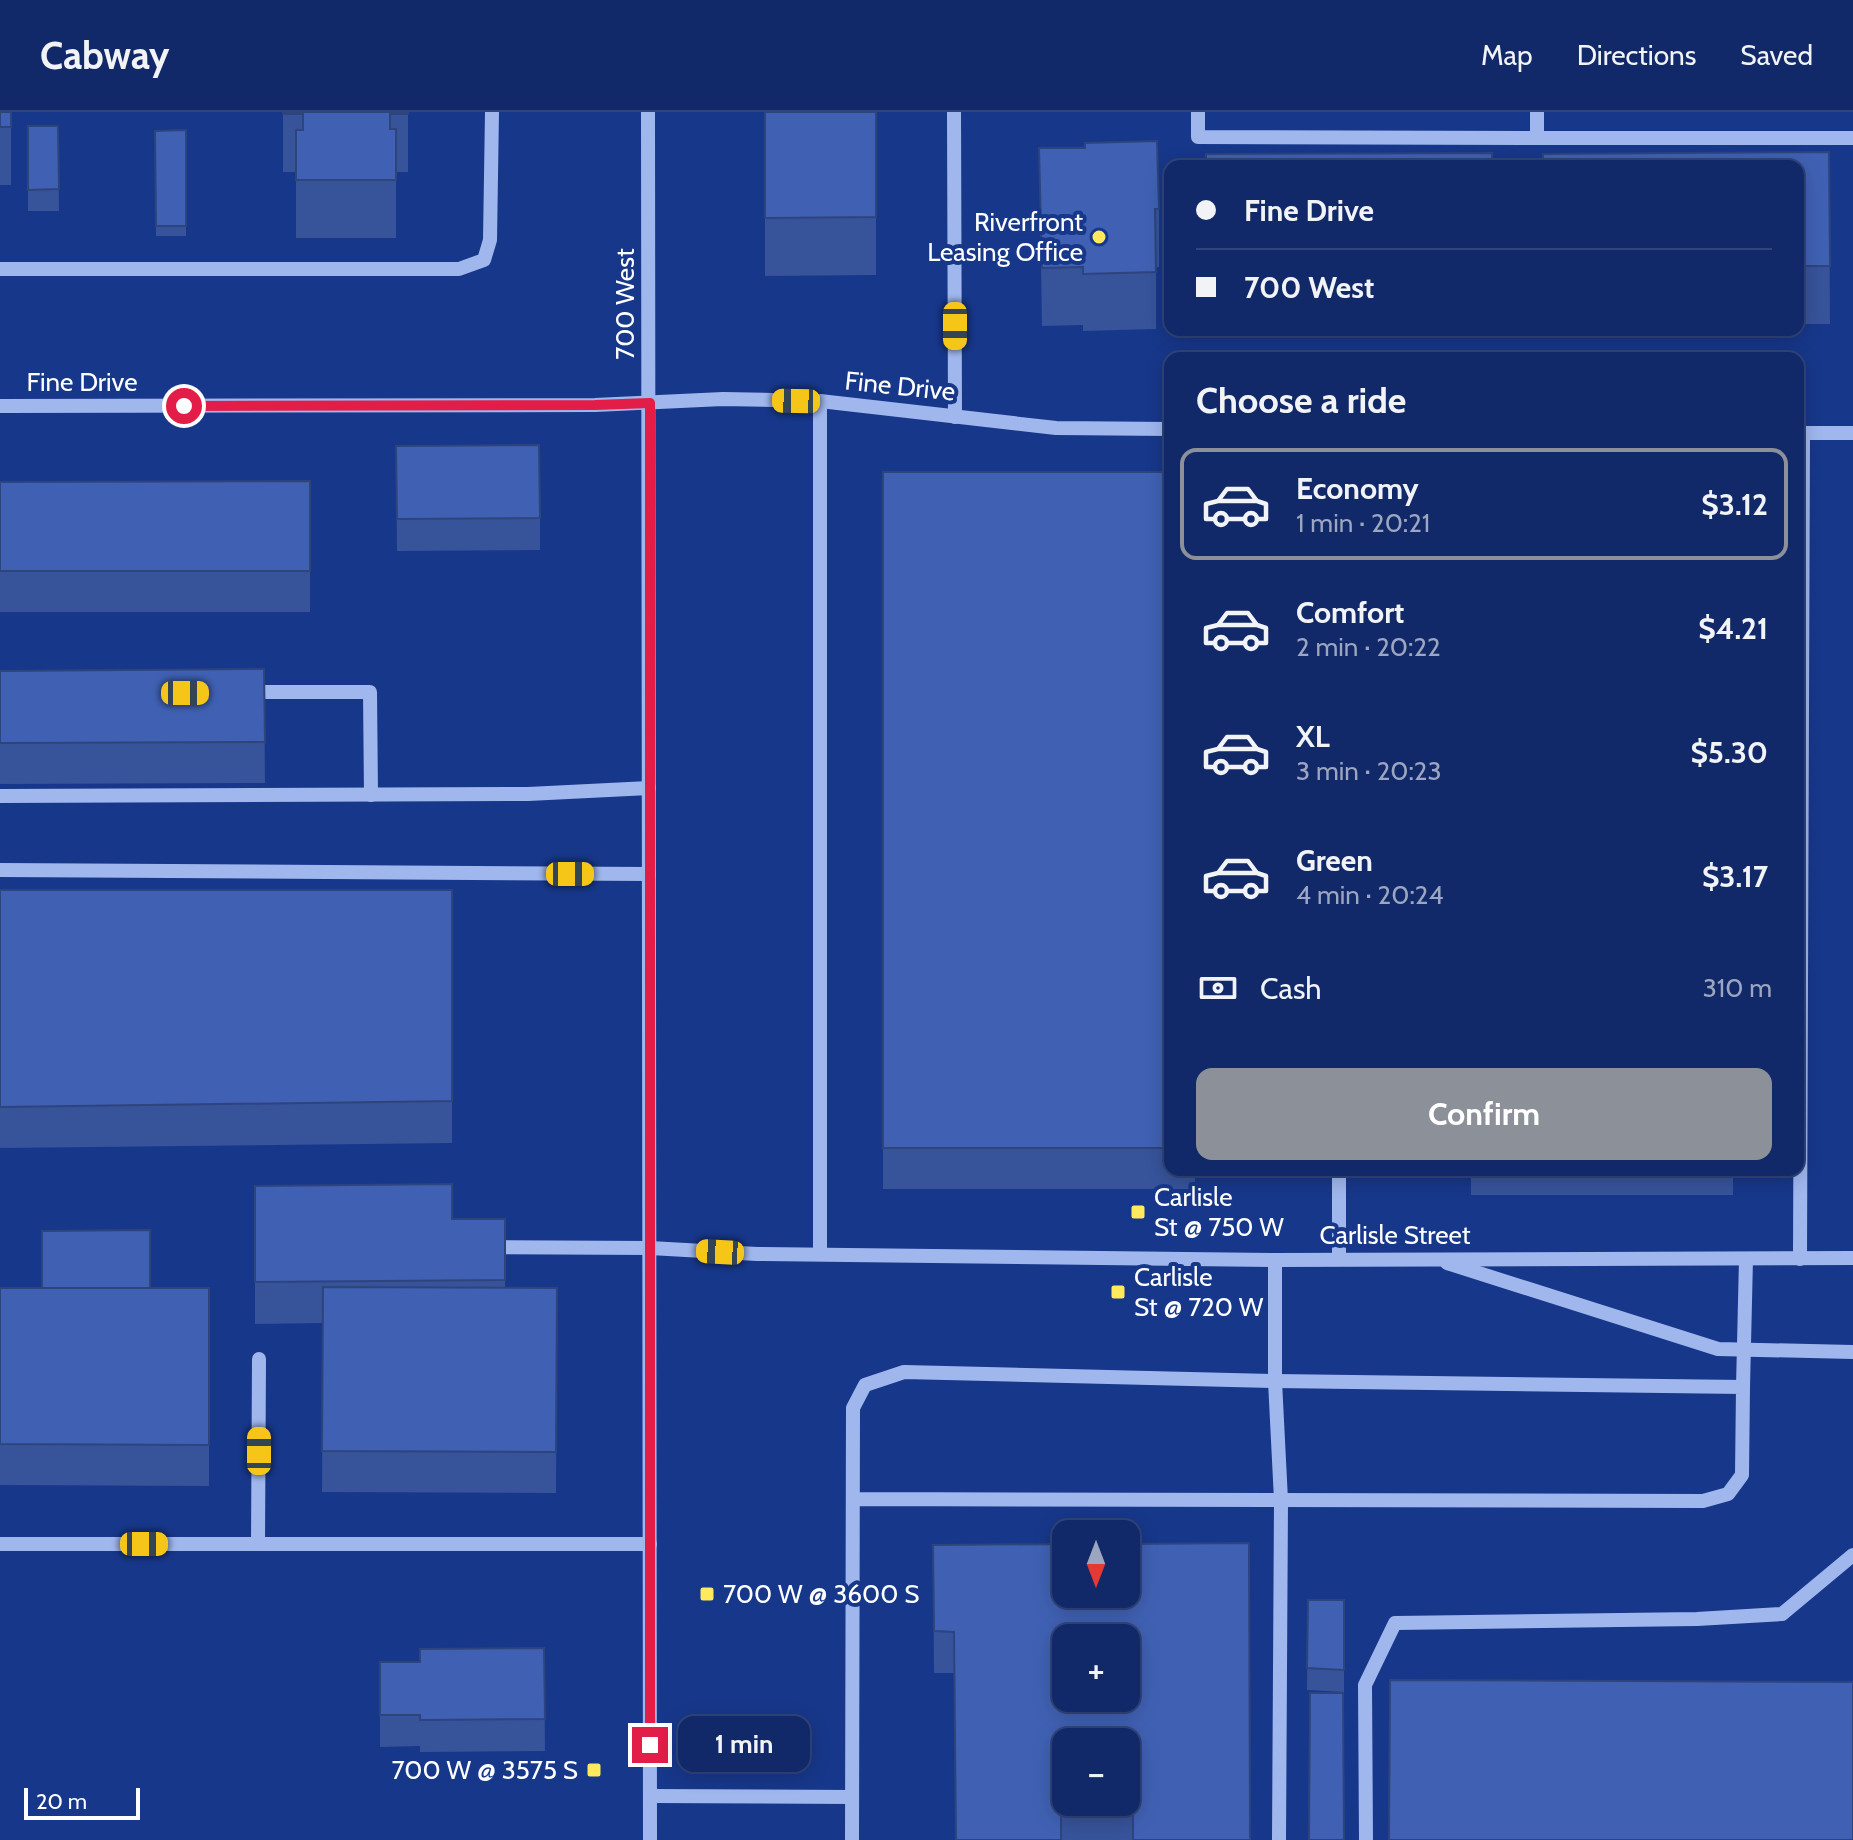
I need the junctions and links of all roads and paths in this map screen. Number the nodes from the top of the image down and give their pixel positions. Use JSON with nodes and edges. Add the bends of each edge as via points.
{"nodes":[{"id":1,"x":492,"y":112,"type":"edge"},
{"id":2,"x":648,"y":112,"type":"edge"},
{"id":3,"x":954,"y":112,"type":"edge"},
{"id":4,"x":1198,"y":112,"type":"edge"},
{"id":5,"x":1537,"y":112,"type":"edge"},
{"id":6,"x":1537,"y":138,"type":"junction"},
{"id":7,"x":1853,"y":138,"type":"edge"},
{"id":8,"x":0,"y":269,"type":"edge"},
{"id":9,"x":820,"y":401,"type":"junction"},
{"id":10,"x":650,"y":403,"type":"junction"},
{"id":11,"x":0,"y":406,"type":"edge"},
{"id":12,"x":955,"y":417,"type":"junction"},
{"id":13,"x":1164,"y":429,"type":"edge"},
{"id":14,"x":1804,"y":433,"type":"edge"},
{"id":15,"x":1853,"y":433,"type":"edge"},
{"id":16,"x":231,"y":693,"type":"edge"},
{"id":17,"x":649,"y":788,"type":"junction"},
{"id":18,"x":371,"y":795,"type":"junction"},
{"id":19,"x":0,"y":796,"type":"edge"},
{"id":20,"x":0,"y":870,"type":"edge"},
{"id":21,"x":649,"y":874,"type":"junction"},
{"id":22,"x":1339,"y":1176,"type":"edge"},
{"id":23,"x":1800,"y":1176,"type":"edge"},
{"id":24,"x":480,"y":1246,"type":"edge"},
{"id":25,"x":650,"y":1248,"type":"junction"},
{"id":26,"x":820,"y":1254,"type":"junction"},
{"id":27,"x":1433,"y":1258,"type":"junction"},
{"id":28,"x":1853,"y":1258,"type":"edge"},
{"id":29,"x":1339,"y":1259,"type":"junction"},
{"id":30,"x":1746,"y":1259,"type":"junction"},
{"id":31,"x":1800,"y":1259,"type":"junction"},
{"id":32,"x":1275,"y":1260,"type":"junction"},
{"id":33,"x":1745,"y":1350,"type":"junction"},
{"id":34,"x":1853,"y":1352,"type":"edge"},
{"id":35,"x":259,"y":1359,"type":"dead end"},
{"id":36,"x":1275,"y":1381,"type":"junction"},
{"id":37,"x":1743,"y":1387,"type":"junction"},
{"id":38,"x":853,"y":1499,"type":"junction"},
{"id":39,"x":1281,"y":1500,"type":"junction"},
{"id":40,"x":0,"y":1544,"type":"edge"},
{"id":41,"x":258,"y":1544,"type":"junction"},
{"id":42,"x":650,"y":1544,"type":"junction"},
{"id":43,"x":1853,"y":1555,"type":"edge"},
{"id":44,"x":651,"y":1796,"type":"junction"},
{"id":45,"x":852,"y":1797,"type":"junction"},
{"id":46,"x":650,"y":1840,"type":"edge"},
{"id":47,"x":852,"y":1840,"type":"edge"},
{"id":48,"x":1279,"y":1840,"type":"edge"},
{"id":49,"x":1366,"y":1840,"type":"edge"}],
"edges":[{"from":1,"to":8,"type":"street","via":[[490,240],[484,260],[459,269]]},
{"from":2,"to":10,"type":"street","name":"700 West"},
{"from":3,"to":12,"type":"street"},
{"from":4,"to":6,"type":"street","via":[[1198,137]]},
{"from":5,"to":6,"type":"street"},
{"from":6,"to":7,"type":"street"},
{"from":9,"to":10,"type":"street","name":"Fine Drive"},
{"from":9,"to":12,"type":"street","name":"Fine Drive"},
{"from":9,"to":26,"type":"street"},
{"from":10,"to":11,"type":"street","name":"Fine Drive"},
{"from":10,"to":17,"type":"street","name":"700 West"},
{"from":12,"to":13,"type":"street","name":"Fine Drive","via":[[1056,428]]},
{"from":14,"to":15,"type":"street"},
{"from":16,"to":18,"type":"street","via":[[370,692]]},
{"from":17,"to":18,"type":"street"},
{"from":17,"to":21,"type":"street","name":"700 West"},
{"from":18,"to":19,"type":"street"},
{"from":20,"to":21,"type":"street"},
{"from":21,"to":25,"type":"street","name":"700 West"},
{"from":22,"to":29,"type":"street"},
{"from":23,"to":31,"type":"street"},
{"from":24,"to":25,"type":"street","name":"Carlisle Street"},
{"from":25,"to":26,"type":"street","name":"Carlisle Street"},
{"from":25,"to":42,"type":"street","name":"700 West"},
{"from":26,"to":32,"type":"street","name":"Carlisle Street"},
{"from":27,"to":29,"type":"street","name":"Carlisle Street"},
{"from":27,"to":30,"type":"street","name":"Carlisle Street"},
{"from":27,"to":33,"type":"street","via":[[1718,1349]]},
{"from":28,"to":31,"type":"street","name":"Carlisle Street"},
{"from":29,"to":32,"type":"street","name":"Carlisle Street"},
{"from":30,"to":31,"type":"street","name":"Carlisle Street"},
{"from":30,"to":33,"type":"street"},
{"from":32,"to":36,"type":"street"},
{"from":33,"to":34,"type":"street"},
{"from":33,"to":37,"type":"street"},
{"from":35,"to":41,"type":"street"},
{"from":36,"to":37,"type":"street"},
{"from":36,"to":38,"type":"street","via":[[904,1372],[865,1385],[853,1408]]},
{"from":36,"to":39,"type":"street"},
{"from":37,"to":39,"type":"street","via":[[1742,1475],[1728,1494],[1703,1501]]},
{"from":38,"to":39,"type":"street"},
{"from":38,"to":45,"type":"street"},
{"from":39,"to":48,"type":"street"},
{"from":40,"to":41,"type":"street"},
{"from":41,"to":42,"type":"street"},
{"from":42,"to":44,"type":"street","name":"700 West"},
{"from":43,"to":49,"type":"street","via":[[1782,1614],[1395,1623],[1365,1685]]},
{"from":44,"to":45,"type":"street"},
{"from":44,"to":46,"type":"street","name":"700 West"},
{"from":45,"to":47,"type":"street"}]}
